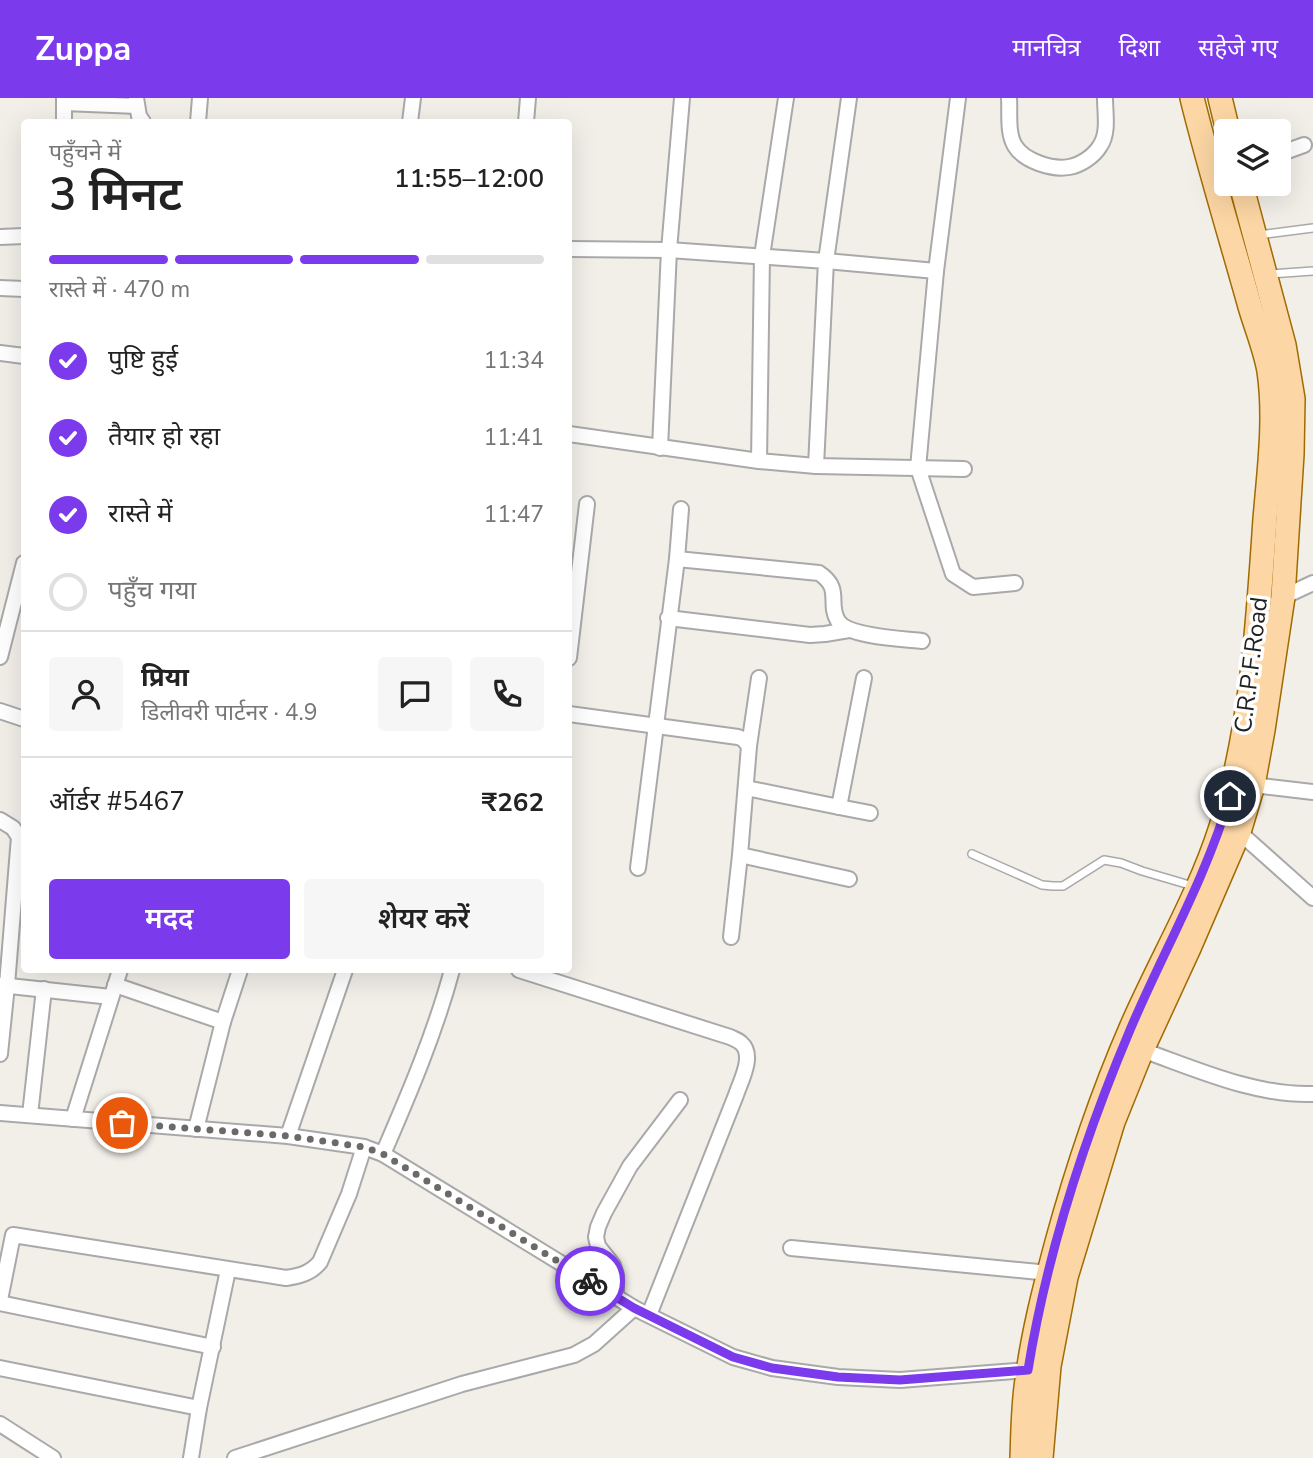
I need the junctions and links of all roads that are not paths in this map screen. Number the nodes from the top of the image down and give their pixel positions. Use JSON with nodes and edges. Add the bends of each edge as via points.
{"nodes":[{"id":1,"x":200,"y":98,"type":"edge"},
{"id":2,"x":413,"y":98,"type":"edge"},
{"id":3,"x":528,"y":98,"type":"edge"},
{"id":4,"x":682,"y":98,"type":"edge"},
{"id":5,"x":786,"y":98,"type":"edge"},
{"id":6,"x":849,"y":98,"type":"edge"},
{"id":7,"x":958,"y":98,"type":"edge"},
{"id":8,"x":1009,"y":98,"type":"edge"},
{"id":9,"x":1105,"y":98,"type":"edge"},
{"id":10,"x":1192,"y":98,"type":"edge"},
{"id":11,"x":1220,"y":98,"type":"edge"},
{"id":12,"x":64,"y":101,"type":"edge"},
{"id":13,"x":136,"y":102,"type":"edge"},
{"id":14,"x":64,"y":119,"type":"edge"},
{"id":15,"x":141,"y":119,"type":"edge"},
{"id":16,"x":198,"y":119,"type":"edge"},
{"id":17,"x":410,"y":119,"type":"edge"},
{"id":18,"x":526,"y":119,"type":"edge"},
{"id":19,"x":1225,"y":119,"type":"edge"},
{"id":20,"x":1304,"y":145,"type":"dead end"},
{"id":21,"x":1291,"y":150,"type":"edge"},
{"id":22,"x":1214,"y":158,"type":"edge"},
{"id":23,"x":1225,"y":196,"type":"edge"},
{"id":24,"x":1244,"y":196,"type":"edge"},
{"id":25,"x":1313,"y":228,"type":"edge"},
{"id":26,"x":1255,"y":235,"type":"junction"},
{"id":27,"x":21,"y":236,"type":"edge"},
{"id":28,"x":0,"y":237,"type":"edge"},
{"id":29,"x":572,"y":249,"type":"edge"},
{"id":30,"x":669,"y":250,"type":"junction"},
{"id":31,"x":762,"y":256,"type":"junction"},
{"id":32,"x":826,"y":261,"type":"junction"},
{"id":33,"x":936,"y":271,"type":"junction"},
{"id":34,"x":1313,"y":271,"type":"edge"},
{"id":35,"x":1265,"y":275,"type":"junction"},
{"id":36,"x":0,"y":288,"type":"edge"},
{"id":37,"x":21,"y":289,"type":"edge"},
{"id":38,"x":0,"y":353,"type":"edge"},
{"id":39,"x":21,"y":356,"type":"edge"},
{"id":40,"x":572,"y":434,"type":"edge"},
{"id":41,"x":660,"y":448,"type":"junction"},
{"id":42,"x":759,"y":461,"type":"junction"},
{"id":43,"x":816,"y":466,"type":"junction"},
{"id":44,"x":918,"y":468,"type":"junction"},
{"id":45,"x":964,"y":469,"type":"dead end"},
{"id":46,"x":587,"y":504,"type":"dead end"},
{"id":47,"x":681,"y":509,"type":"dead end"},
{"id":48,"x":677,"y":559,"type":"junction"},
{"id":49,"x":21,"y":575,"type":"edge"},
{"id":50,"x":1015,"y":583,"type":"dead end"},
{"id":51,"x":1313,"y":583,"type":"edge"},
{"id":52,"x":1283,"y":597,"type":"junction"},
{"id":53,"x":668,"y":618,"type":"junction"},
{"id":54,"x":849,"y":630,"type":"junction"},
{"id":55,"x":572,"y":632,"type":"edge"},
{"id":56,"x":922,"y":642,"type":"dead end"},
{"id":57,"x":0,"y":657,"type":"edge"},
{"id":58,"x":760,"y":678,"type":"dead end"},
{"id":59,"x":864,"y":678,"type":"dead end"},
{"id":60,"x":0,"y":711,"type":"edge"},
{"id":61,"x":572,"y":714,"type":"edge"},
{"id":62,"x":21,"y":718,"type":"edge"},
{"id":63,"x":656,"y":725,"type":"junction"},
{"id":64,"x":749,"y":746,"type":"junction"},
{"id":65,"x":1253,"y":785,"type":"junction"},
{"id":66,"x":746,"y":788,"type":"junction"},
{"id":67,"x":1313,"y":792,"type":"edge"},
{"id":68,"x":839,"y":807,"type":"junction"},
{"id":69,"x":870,"y":813,"type":"dead end"},
{"id":70,"x":0,"y":820,"type":"edge"},
{"id":71,"x":1239,"y":832,"type":"junction"},
{"id":72,"x":972,"y":854,"type":"dead end"},
{"id":73,"x":740,"y":855,"type":"junction"},
{"id":74,"x":638,"y":868,"type":"dead end"},
{"id":75,"x":849,"y":879,"type":"dead end"},
{"id":76,"x":1197,"y":887,"type":"junction"},
{"id":77,"x":1313,"y":898,"type":"edge"},
{"id":78,"x":731,"y":937,"type":"dead end"},
{"id":79,"x":119,"y":973,"type":"edge"},
{"id":80,"x":239,"y":973,"type":"edge"},
{"id":81,"x":344,"y":973,"type":"edge"},
{"id":82,"x":451,"y":973,"type":"edge"},
{"id":83,"x":528,"y":973,"type":"edge"},
{"id":84,"x":4,"y":985,"type":"edge"},
{"id":85,"x":44,"y":989,"type":"junction"},
{"id":86,"x":113,"y":991,"type":"junction"},
{"id":87,"x":223,"y":1022,"type":"junction"},
{"id":88,"x":1142,"y":1050,"type":"junction"},
{"id":89,"x":0,"y":1054,"type":"edge"},
{"id":90,"x":1313,"y":1094,"type":"edge"},
{"id":91,"x":680,"y":1100,"type":"dead end"},
{"id":92,"x":0,"y":1113,"type":"edge"},
{"id":93,"x":30,"y":1115,"type":"junction"},
{"id":94,"x":73,"y":1119,"type":"junction"},
{"id":95,"x":196,"y":1129,"type":"junction"},
{"id":96,"x":288,"y":1136,"type":"junction"},
{"id":97,"x":364,"y":1147,"type":"junction"},
{"id":98,"x":383,"y":1154,"type":"junction"},
{"id":99,"x":7,"y":1234,"type":"edge"},
{"id":100,"x":791,"y":1248,"type":"dead end"},
{"id":101,"x":228,"y":1270,"type":"junction"},
{"id":102,"x":1049,"y":1273,"type":"junction"},
{"id":103,"x":616,"y":1297,"type":"junction"},
{"id":104,"x":0,"y":1301,"type":"edge"},
{"id":105,"x":634,"y":1308,"type":"junction"},
{"id":106,"x":649,"y":1315,"type":"junction"},
{"id":107,"x":213,"y":1347,"type":"junction"},
{"id":108,"x":0,"y":1368,"type":"edge"},
{"id":109,"x":1028,"y":1370,"type":"junction"},
{"id":110,"x":199,"y":1408,"type":"junction"},
{"id":111,"x":0,"y":1424,"type":"edge"},
{"id":112,"x":53,"y":1458,"type":"edge"},
{"id":113,"x":191,"y":1458,"type":"edge"},
{"id":114,"x":236,"y":1458,"type":"edge"},
{"id":115,"x":1023,"y":1458,"type":"edge"},
{"id":116,"x":1041,"y":1458,"type":"edge"}],
"edges":[{"from":1,"to":16,"type":"street"},
{"from":2,"to":17,"type":"street"},
{"from":3,"to":18,"type":"street"},
{"from":4,"to":30,"type":"street"},
{"from":5,"to":31,"type":"street"},
{"from":6,"to":32,"type":"street"},
{"from":7,"to":33,"type":"street"},
{"from":8,"to":9,"type":"street","via":[[1016,147],[1040,163],[1069,167],[1085,161],[1100,147]]},
{"from":10,"to":22,"type":"main road","name":"C.R.P.F.Road"},
{"from":11,"to":19,"type":"main road"},
{"from":12,"to":13,"type":"street"},
{"from":12,"to":14,"type":"street"},
{"from":13,"to":15,"type":"street"},
{"from":20,"to":21,"type":"street"},
{"from":23,"to":76,"type":"main road","name":"C.R.P.F.Road","via":[[1268,365],[1272,406],[1257,628],[1244,730],[1223,818]]},
{"from":24,"to":26,"type":"main road","name":"C.R.P.F.Road"},
{"from":25,"to":26,"type":"lane"},
{"from":26,"to":35,"type":"main road","name":"C.R.P.F.Road"},
{"from":27,"to":28,"type":"street"},
{"from":29,"to":30,"type":"street"},
{"from":30,"to":31,"type":"street"},
{"from":30,"to":41,"type":"street"},
{"from":31,"to":32,"type":"street"},
{"from":31,"to":42,"type":"street"},
{"from":32,"to":33,"type":"street"},
{"from":32,"to":43,"type":"street"},
{"from":33,"to":44,"type":"street"},
{"from":34,"to":35,"type":"lane"},
{"from":35,"to":52,"type":"main road","name":"C.R.P.F.Road","via":[[1293,399]]},
{"from":36,"to":37,"type":"street"},
{"from":38,"to":39,"type":"street"},
{"from":40,"to":41,"type":"street"},
{"from":41,"to":42,"type":"street"},
{"from":42,"to":43,"type":"street"},
{"from":43,"to":44,"type":"street"},
{"from":44,"to":45,"type":"street"},
{"from":44,"to":50,"type":"street","via":[[953,574],[972,587]]},
{"from":46,"to":55,"type":"street"},
{"from":47,"to":48,"type":"street"},
{"from":48,"to":53,"type":"street"},
{"from":48,"to":54,"type":"street","via":[[819,573],[832,585],[835,614]]},
{"from":49,"to":57,"type":"street"},
{"from":51,"to":52,"type":"street"},
{"from":52,"to":65,"type":"main road","name":"C.R.P.F.Road"},
{"from":53,"to":54,"type":"street","via":[[810,635]]},
{"from":53,"to":63,"type":"street"},
{"from":54,"to":56,"type":"street"},
{"from":58,"to":64,"type":"street"},
{"from":59,"to":68,"type":"street"},
{"from":60,"to":62,"type":"street"},
{"from":61,"to":63,"type":"street"},
{"from":63,"to":64,"type":"street","via":[[738,737]]},
{"from":63,"to":74,"type":"street"},
{"from":64,"to":66,"type":"street"},
{"from":65,"to":67,"type":"street"},
{"from":65,"to":71,"type":"main road","name":"C.R.P.F.Road"},
{"from":66,"to":68,"type":"street"},
{"from":66,"to":73,"type":"street"},
{"from":68,"to":69,"type":"street"},
{"from":70,"to":84,"type":"street","via":[[19,837]]},
{"from":71,"to":77,"type":"street"},
{"from":71,"to":88,"type":"main road","name":"C.R.P.F.Road"},
{"from":72,"to":76,"type":"lane","via":[[1042,886],[1063,886],[1104,860]]},
{"from":73,"to":75,"type":"street"},
{"from":73,"to":78,"type":"street"},
{"from":76,"to":102,"type":"main road","name":"C.R.P.F.Road","via":[[1101,1102]]},
{"from":79,"to":86,"type":"street"},
{"from":80,"to":87,"type":"street"},
{"from":81,"to":96,"type":"street"},
{"from":82,"to":98,"type":"street","via":[[414,1084]]},
{"from":83,"to":106,"type":"street","via":[[730,1037],[746,1050],[746,1067],[736,1095]]},
{"from":84,"to":85,"type":"street"},
{"from":84,"to":89,"type":"street"},
{"from":85,"to":86,"type":"street"},
{"from":85,"to":93,"type":"street"},
{"from":86,"to":87,"type":"street"},
{"from":86,"to":94,"type":"street"},
{"from":87,"to":95,"type":"street"},
{"from":88,"to":90,"type":"street","via":[[1255,1087]]},
{"from":88,"to":116,"type":"main road","name":"C.R.P.F.Road","via":[[1113,1122],[1066,1277],[1049,1366]]},
{"from":91,"to":103,"type":"street","via":[[630,1166],[598,1227],[598,1246],[614,1265]]},
{"from":92,"to":93,"type":"street"},
{"from":93,"to":94,"type":"street"},
{"from":94,"to":95,"type":"street"},
{"from":95,"to":96,"type":"street"},
{"from":96,"to":97,"type":"street"},
{"from":97,"to":98,"type":"street"},
{"from":97,"to":101,"type":"street","via":[[349,1194],[314,1270],[286,1278]]},
{"from":98,"to":103,"type":"street"},
{"from":99,"to":101,"type":"street"},
{"from":99,"to":104,"type":"street"},
{"from":100,"to":102,"type":"street"},
{"from":101,"to":107,"type":"street"},
{"from":102,"to":109,"type":"main road","name":"C.R.P.F.Road"},
{"from":103,"to":105,"type":"street"},
{"from":104,"to":107,"type":"street"},
{"from":105,"to":106,"type":"street"},
{"from":105,"to":114,"type":"street","via":[[574,1355],[462,1384]]},
{"from":106,"to":109,"type":"street","via":[[733,1357],[772,1368],[900,1380]]},
{"from":107,"to":110,"type":"street"},
{"from":108,"to":110,"type":"street"},
{"from":109,"to":115,"type":"main road","name":"C.R.P.F.Road"},
{"from":110,"to":113,"type":"street"},
{"from":111,"to":112,"type":"street"}]}
